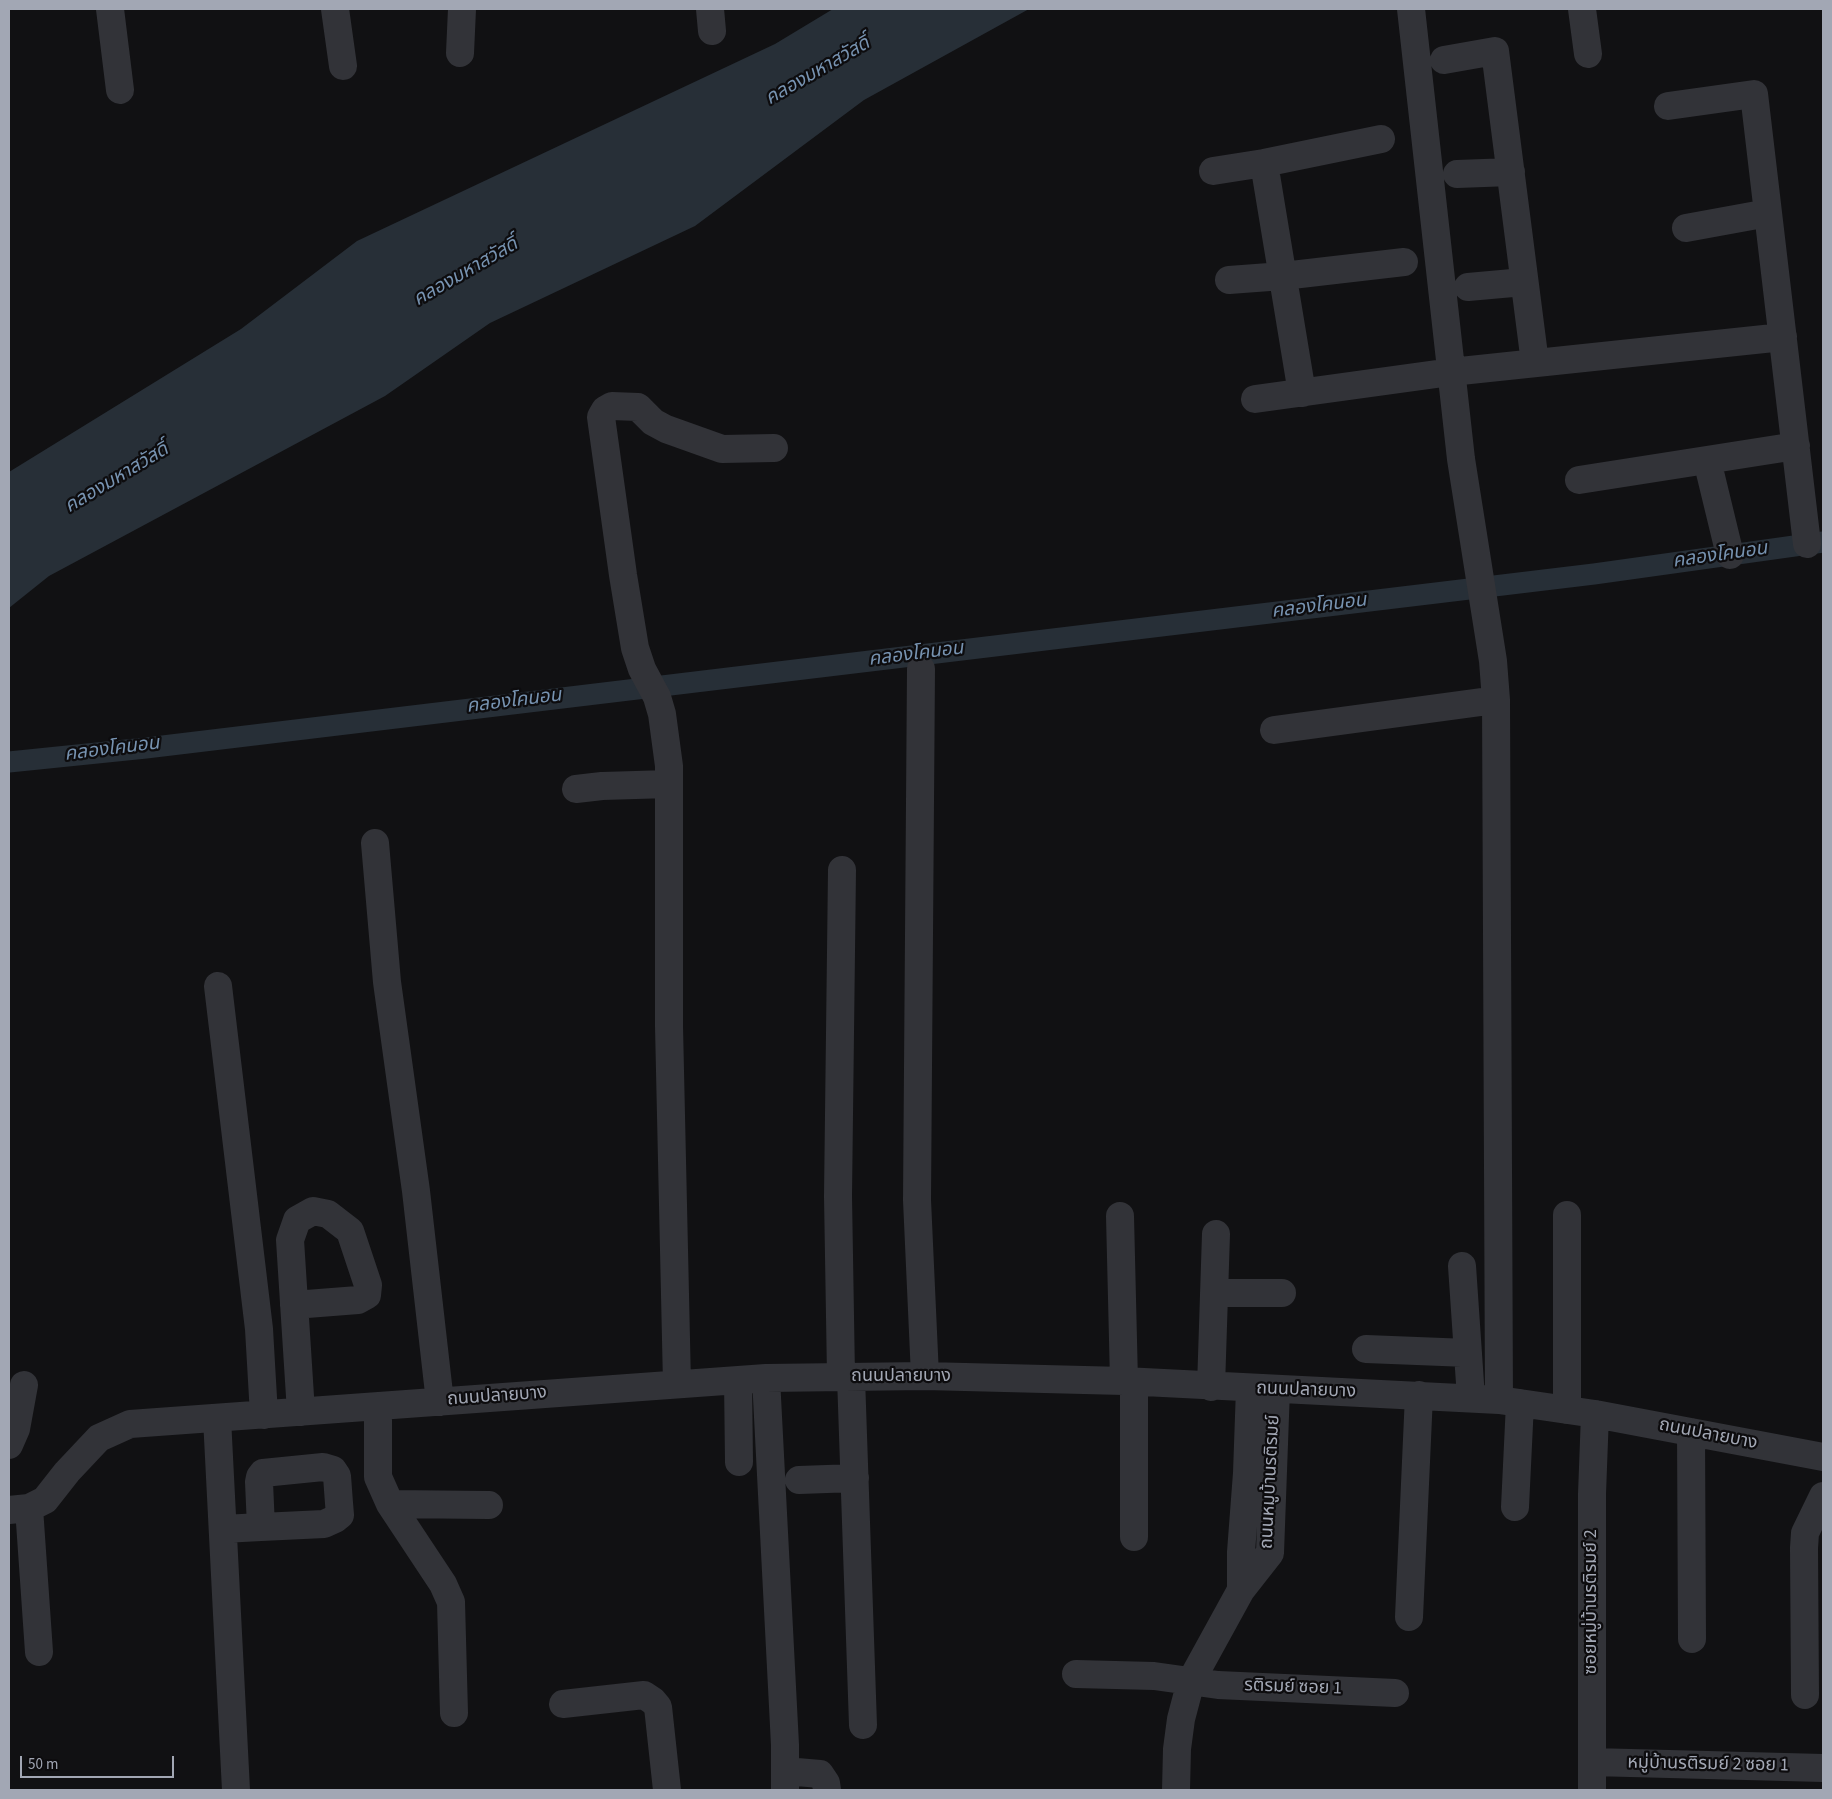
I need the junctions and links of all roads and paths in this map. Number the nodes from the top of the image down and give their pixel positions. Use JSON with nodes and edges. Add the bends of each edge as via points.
{"nodes":[{"id":1,"x":110,"y":9,"type":"edge"},
{"id":2,"x":335,"y":9,"type":"edge"},
{"id":3,"x":462,"y":9,"type":"edge"},
{"id":4,"x":1411,"y":9,"type":"edge"},
{"id":5,"x":1582,"y":9,"type":"edge"},
{"id":6,"x":460,"y":53,"type":"dead end"},
{"id":7,"x":1588,"y":54,"type":"dead end"},
{"id":8,"x":1444,"y":60,"type":"dead end"},
{"id":9,"x":343,"y":66,"type":"dead end"},
{"id":10,"x":120,"y":90,"type":"dead end"},
{"id":11,"x":1668,"y":106,"type":"dead end"},
{"id":12,"x":1382,"y":139,"type":"dead end"},
{"id":13,"x":1264,"y":163,"type":"junction"},
{"id":14,"x":1213,"y":171,"type":"dead end"},
{"id":15,"x":1511,"y":172,"type":"junction"},
{"id":16,"x":1457,"y":174,"type":"dead end"},
{"id":17,"x":1768,"y":213,"type":"junction"},
{"id":18,"x":1686,"y":228,"type":"dead end"},
{"id":19,"x":1404,"y":262,"type":"dead end"},
{"id":20,"x":1283,"y":276,"type":"junction"},
{"id":21,"x":1229,"y":280,"type":"dead end"},
{"id":22,"x":1524,"y":282,"type":"junction"},
{"id":23,"x":1468,"y":287,"type":"dead end"},
{"id":24,"x":1783,"y":337,"type":"junction"},
{"id":25,"x":1535,"y":363,"type":"junction"},
{"id":26,"x":1451,"y":372,"type":"junction"},
{"id":27,"x":1302,"y":393,"type":"junction"},
{"id":28,"x":1255,"y":399,"type":"dead end"},
{"id":29,"x":1796,"y":446,"type":"junction"},
{"id":30,"x":774,"y":448,"type":"dead end"},
{"id":31,"x":1707,"y":460,"type":"junction"},
{"id":32,"x":1579,"y":480,"type":"dead end"},
{"id":33,"x":1807,"y":544,"type":"dead end"},
{"id":34,"x":1730,"y":555,"type":"dead end"},
{"id":35,"x":921,"y":669,"type":"dead end"},
{"id":36,"x":1496,"y":700,"type":"junction"},
{"id":37,"x":1274,"y":730,"type":"dead end"},
{"id":38,"x":669,"y":784,"type":"junction"},
{"id":39,"x":576,"y":789,"type":"dead end"},
{"id":40,"x":375,"y":843,"type":"dead end"},
{"id":41,"x":842,"y":870,"type":"dead end"},
{"id":42,"x":218,"y":986,"type":"dead end"},
{"id":43,"x":1567,"y":1215,"type":"dead end"},
{"id":44,"x":1120,"y":1216,"type":"dead end"},
{"id":45,"x":1216,"y":1234,"type":"dead end"},
{"id":46,"x":1462,"y":1266,"type":"dead end"},
{"id":47,"x":1214,"y":1293,"type":"junction"},
{"id":48,"x":1282,"y":1293,"type":"dead end"},
{"id":49,"x":294,"y":1305,"type":"dead end"},
{"id":50,"x":1366,"y":1349,"type":"dead end"},
{"id":51,"x":1468,"y":1353,"type":"junction"},
{"id":52,"x":846,"y":1376,"type":"junction"},
{"id":53,"x":925,"y":1376,"type":"junction"},
{"id":54,"x":766,"y":1378,"type":"junction"},
{"id":55,"x":738,"y":1380,"type":"junction"},
{"id":56,"x":1129,"y":1382,"type":"junction"},
{"id":57,"x":677,"y":1384,"type":"junction"},
{"id":58,"x":24,"y":1385,"type":"dead end"},
{"id":59,"x":1211,"y":1387,"type":"junction"},
{"id":60,"x":1263,"y":1389,"type":"junction"},
{"id":61,"x":1419,"y":1395,"type":"junction"},
{"id":62,"x":1471,"y":1398,"type":"junction"},
{"id":63,"x":1509,"y":1401,"type":"junction"},
{"id":64,"x":440,"y":1402,"type":"junction"},
{"id":65,"x":378,"y":1406,"type":"junction"},
{"id":66,"x":1567,"y":1410,"type":"junction"},
{"id":67,"x":301,"y":1412,"type":"junction"},
{"id":68,"x":1595,"y":1414,"type":"junction"},
{"id":69,"x":264,"y":1415,"type":"junction"},
{"id":70,"x":217,"y":1418,"type":"junction"},
{"id":71,"x":1691,"y":1432,"type":"junction"},
{"id":72,"x":9,"y":1445,"type":"edge"},
{"id":73,"x":1823,"y":1457,"type":"edge"},
{"id":74,"x":739,"y":1462,"type":"dead end"},
{"id":75,"x":856,"y":1478,"type":"junction"},
{"id":76,"x":799,"y":1480,"type":"dead end"},
{"id":77,"x":1823,"y":1496,"type":"edge"},
{"id":78,"x":390,"y":1504,"type":"junction"},
{"id":79,"x":489,"y":1506,"type":"dead end"},
{"id":80,"x":1515,"y":1507,"type":"dead end"},
{"id":81,"x":19,"y":1509,"type":"edge"},
{"id":82,"x":261,"y":1527,"type":"dead end"},
{"id":83,"x":223,"y":1529,"type":"junction"},
{"id":84,"x":1134,"y":1537,"type":"dead end"},
{"id":85,"x":1410,"y":1617,"type":"dead end"},
{"id":86,"x":1692,"y":1639,"type":"dead end"},
{"id":87,"x":39,"y":1652,"type":"dead end"},
{"id":88,"x":1076,"y":1674,"type":"dead end"},
{"id":89,"x":1192,"y":1681,"type":"junction"},
{"id":90,"x":1395,"y":1693,"type":"dead end"},
{"id":91,"x":1805,"y":1695,"type":"dead end"},
{"id":92,"x":563,"y":1704,"type":"dead end"},
{"id":93,"x":454,"y":1713,"type":"dead end"},
{"id":94,"x":863,"y":1725,"type":"dead end"},
{"id":95,"x":1592,"y":1762,"type":"junction"},
{"id":96,"x":1823,"y":1768,"type":"edge"},
{"id":97,"x":785,"y":1780,"type":"edge"},
{"id":98,"x":236,"y":1790,"type":"edge"},
{"id":99,"x":667,"y":1790,"type":"edge"},
{"id":100,"x":827,"y":1790,"type":"edge"},
{"id":101,"x":1176,"y":1790,"type":"edge"},
{"id":102,"x":1592,"y":1790,"type":"edge"}],
"edges":[{"from":1,"to":10,"type":"street"},
{"from":2,"to":9,"type":"street"},
{"from":3,"to":6,"type":"street"},
{"from":4,"to":26,"type":"street"},
{"from":5,"to":7,"type":"street"},
{"from":8,"to":15,"type":"street","via":[[1495,51]]},
{"from":11,"to":17,"type":"street","via":[[1754,94]]},
{"from":12,"to":13,"type":"street"},
{"from":13,"to":14,"type":"street"},
{"from":13,"to":20,"type":"street"},
{"from":15,"to":16,"type":"street"},
{"from":15,"to":22,"type":"street"},
{"from":17,"to":18,"type":"street"},
{"from":17,"to":24,"type":"street"},
{"from":19,"to":20,"type":"street"},
{"from":20,"to":21,"type":"street"},
{"from":20,"to":27,"type":"street"},
{"from":22,"to":23,"type":"street"},
{"from":22,"to":25,"type":"street"},
{"from":24,"to":25,"type":"street"},
{"from":24,"to":29,"type":"street"},
{"from":25,"to":26,"type":"street"},
{"from":26,"to":27,"type":"street"},
{"from":26,"to":36,"type":"street"},
{"from":27,"to":28,"type":"street"},
{"from":29,"to":31,"type":"street"},
{"from":29,"to":33,"type":"street"},
{"from":30,"to":38,"type":"street","via":[[722,449],[666,429],[653,422],[638,407],[612,406],[601,418],[635,648],[657,697],[666,742]]},
{"from":31,"to":32,"type":"street"},
{"from":31,"to":34,"type":"street"},
{"from":35,"to":53,"type":"street","via":[[917,1200]]},
{"from":36,"to":37,"type":"street"},
{"from":36,"to":63,"type":"street"},
{"from":38,"to":39,"type":"street"},
{"from":38,"to":57,"type":"street","via":[[669,1026]]},
{"from":40,"to":64,"type":"street","via":[[387,982],[416,1191]]},
{"from":41,"to":52,"type":"street","via":[[838,1196]]},
{"from":42,"to":69,"type":"street","via":[[259,1329]]},
{"from":43,"to":66,"type":"street"},
{"from":44,"to":56,"type":"street"},
{"from":45,"to":47,"type":"street"},
{"from":46,"to":51,"type":"street"},
{"from":47,"to":48,"type":"street"},
{"from":47,"to":59,"type":"street"},
{"from":49,"to":67,"type":"street"},
{"from":50,"to":51,"type":"street"},
{"from":51,"to":62,"type":"street"},
{"from":52,"to":53,"type":"street","name":"ถนนปลายบาง"},
{"from":52,"to":54,"type":"street","name":"ถนนปลายบาง"},
{"from":52,"to":75,"type":"street"},
{"from":53,"to":56,"type":"street","name":"ถนนปลายบาง"},
{"from":54,"to":55,"type":"street","name":"ถนนปลายบาง"},
{"from":54,"to":97,"type":"street"},
{"from":55,"to":57,"type":"street","name":"ถนนปลายบาง"},
{"from":55,"to":74,"type":"street"},
{"from":56,"to":59,"type":"street","name":"ถนนปลายบาง"},
{"from":56,"to":84,"type":"street"},
{"from":57,"to":64,"type":"street","name":"ถนนปลายบาง"},
{"from":58,"to":72,"type":"street","via":[[16,1429]]},
{"from":59,"to":60,"type":"street","name":"ถนนปลายบาง"},
{"from":60,"to":61,"type":"street","name":"ถนนปลายบาง"},
{"from":60,"to":89,"type":"street","via":[[1247,1473],[1241,1590]]},
{"from":61,"to":62,"type":"street","name":"ถนนปลายบาง"},
{"from":61,"to":85,"type":"street"},
{"from":62,"to":63,"type":"street","name":"ถนนปลายบาง"},
{"from":63,"to":66,"type":"street","name":"ถนนปลายบาง"},
{"from":63,"to":80,"type":"street"},
{"from":64,"to":65,"type":"street","name":"ถนนปลายบาง"},
{"from":65,"to":67,"type":"street","name":"ถนนปลายบาง"},
{"from":65,"to":78,"type":"street","via":[[378,1476]]},
{"from":66,"to":68,"type":"street","name":"ถนนปลายบาง"},
{"from":67,"to":69,"type":"street","name":"ถนนปลายบาง"},
{"from":68,"to":71,"type":"street","name":"ถนนปลายบาง"},
{"from":68,"to":95,"type":"street","name":"ซอยหมู่บ้านรติรมย์ 2"},
{"from":69,"to":70,"type":"street","name":"ถนนปลายบาง"},
{"from":70,"to":81,"type":"street","name":"ถนนปลายบาง","via":[[130,1424],[99,1438],[45,1500]]},
{"from":70,"to":83,"type":"street"},
{"from":71,"to":73,"type":"street","name":"ถนนปลายบาง"},
{"from":71,"to":86,"type":"street"},
{"from":75,"to":76,"type":"street"},
{"from":75,"to":94,"type":"street"},
{"from":77,"to":91,"type":"street","via":[[1805,1533]]},
{"from":78,"to":79,"type":"street"},
{"from":78,"to":93,"type":"street","via":[[443,1584],[451,1602]]},
{"from":81,"to":87,"type":"street"},
{"from":82,"to":83,"type":"street"},
{"from":83,"to":98,"type":"street"},
{"from":88,"to":89,"type":"street","name":"รติรมย์ ซอย 1","via":[[1154,1676]]},
{"from":89,"to":90,"type":"street","name":"รติรมย์ ซอย 1"},
{"from":89,"to":101,"type":"street","via":[[1181,1719]]},
{"from":92,"to":99,"type":"street","via":[[644,1695],[653,1701],[658,1707]]},
{"from":95,"to":96,"type":"street","name":"หมู่บ้านรติรมย์ 2 ซอย 1"},
{"from":95,"to":102,"type":"street","name":"ซอยหมู่บ้านรติรมย์ 2"},
{"from":97,"to":100,"type":"street","via":[[820,1774]]}]}
